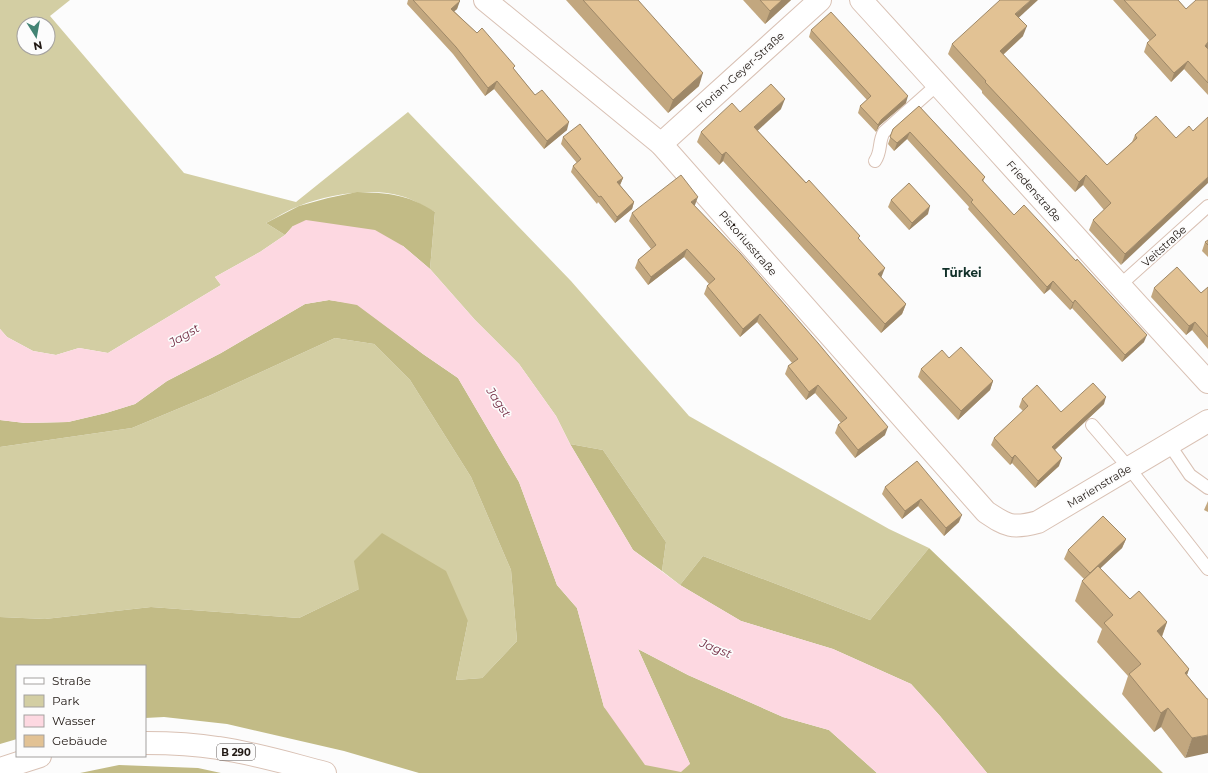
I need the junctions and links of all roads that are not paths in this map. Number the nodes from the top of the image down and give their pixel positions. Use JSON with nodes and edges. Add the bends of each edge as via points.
{"nodes":[{"id":1,"x":485,"y":0,"type":"edge"},
{"id":2,"x":820,"y":0,"type":"edge"},
{"id":3,"x":861,"y":0,"type":"edge"},
{"id":4,"x":938,"y":84,"type":"junction"},
{"id":5,"x":661,"y":144,"type":"junction"},
{"id":6,"x":875,"y":161,"type":"dead end"},
{"id":7,"x":1208,"y":206,"type":"edge"},
{"id":8,"x":1119,"y":286,"type":"junction"},
{"id":9,"x":1208,"y":382,"type":"edge"},
{"id":10,"x":1208,"y":421,"type":"edge"},
{"id":11,"x":1092,"y":425,"type":"dead end"},
{"id":12,"x":1169,"y":444,"type":"junction"},
{"id":13,"x":1129,"y":468,"type":"junction"},
{"id":14,"x":1208,"y":488,"type":"edge"},
{"id":15,"x":986,"y":512,"type":"joint"},
{"id":16,"x":1208,"y":569,"type":"edge"},
{"id":17,"x":146,"y":743,"type":"edge"},
{"id":18,"x":37,"y":757,"type":"edge"},
{"id":19,"x":0,"y":769,"type":"edge"},
{"id":20,"x":325,"y":773,"type":"edge"}],
"edges":[{"from":1,"to":5,"type":"street","name":"Pistoriusstraße"},
{"from":2,"to":5,"type":"street","name":"Florian-Geyer-Straße"},
{"from":3,"to":4,"type":"street","name":"Friedenstraße"},
{"from":4,"to":6,"type":"lane","via":[[884,132]]},
{"from":4,"to":8,"type":"street","name":"Friedenstraße"},
{"from":5,"to":15,"type":"street","name":"Pistoriusstraße"},
{"from":7,"to":8,"type":"lane","name":"Veitstraße"},
{"from":8,"to":9,"type":"street","name":"Friedenstraße"},
{"from":10,"to":12,"type":"street","name":"Marienstraße"},
{"from":11,"to":13,"type":"lane"},
{"from":12,"to":13,"type":"street","name":"Marienstraße"},
{"from":12,"to":14,"type":"lane","via":[[1190,475]]},
{"from":13,"to":15,"type":"street","name":"Marienstraße","via":[[1038,522],[1010,526]]},
{"from":13,"to":16,"type":"lane"},
{"from":17,"to":20,"type":"street","number":"B 290","via":[[218,748]]},
{"from":18,"to":19,"type":"street"}]}
